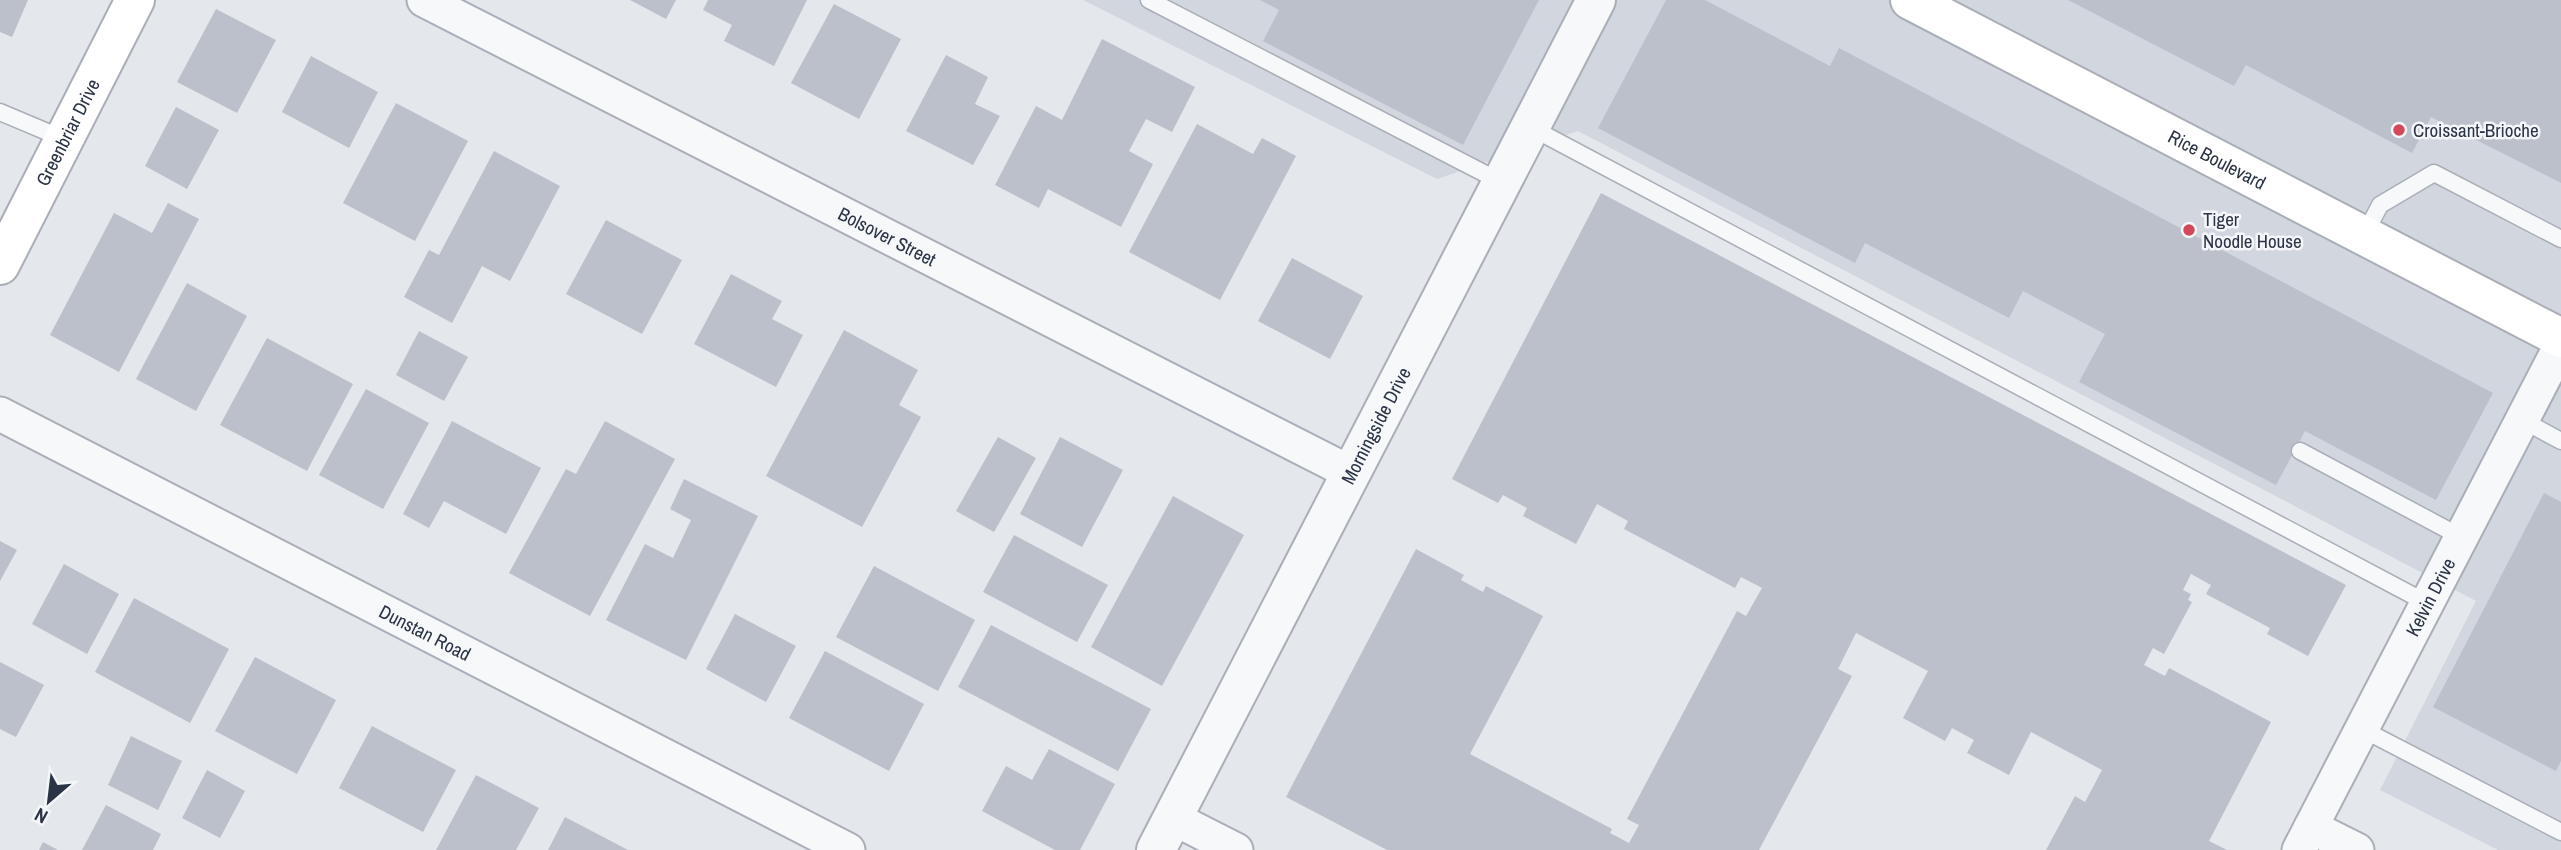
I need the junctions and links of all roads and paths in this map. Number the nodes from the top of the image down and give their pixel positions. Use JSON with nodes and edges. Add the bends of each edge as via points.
{"nodes":[{"id":1,"x":135,"y":0,"type":"edge"},
{"id":2,"x":424,"y":0,"type":"edge"},
{"id":3,"x":1149,"y":0,"type":"edge"},
{"id":4,"x":1596,"y":0,"type":"edge"},
{"id":5,"x":1910,"y":0,"type":"edge"},
{"id":6,"x":0,"y":111,"type":"edge"},
{"id":7,"x":1530,"y":127,"type":"junction"},
{"id":8,"x":64,"y":139,"type":"junction"},
{"id":9,"x":1501,"y":182,"type":"junction"},
{"id":10,"x":2364,"y":236,"type":"junction"},
{"id":11,"x":2561,"y":239,"type":"edge"},
{"id":12,"x":0,"y":265,"type":"edge"},
{"id":13,"x":2561,"y":338,"type":"edge"},
{"id":14,"x":2561,"y":345,"type":"edge"},
{"id":15,"x":0,"y":414,"type":"edge"},
{"id":16,"x":2522,"y":420,"type":"junction"},
{"id":17,"x":2561,"y":441,"type":"edge"},
{"id":18,"x":2300,"y":451,"type":"dead end"},
{"id":19,"x":1351,"y":473,"type":"junction"},
{"id":20,"x":2461,"y":537,"type":"junction"},
{"id":21,"x":2427,"y":603,"type":"junction"},
{"id":22,"x":2362,"y":729,"type":"junction"},
{"id":23,"x":2561,"y":832,"type":"edge"},
{"id":24,"x":1164,"y":834,"type":"edge"},
{"id":25,"x":2305,"y":839,"type":"edge"},
{"id":26,"x":848,"y":850,"type":"edge"},
{"id":27,"x":1236,"y":850,"type":"edge"},
{"id":28,"x":2357,"y":850,"type":"edge"}],
"edges":[{"from":1,"to":8,"type":"main road","name":"Greenbriar Drive"},
{"from":2,"to":19,"type":"street","name":"Bolsover Street"},
{"from":3,"to":9,"type":"lane"},
{"from":4,"to":7,"type":"street","name":"Morningside Drive"},
{"from":5,"to":10,"type":"main road","name":"Rice Boulevard"},
{"from":6,"to":8,"type":"lane"},
{"from":7,"to":9,"type":"street","name":"Morningside Drive"},
{"from":7,"to":21,"type":"lane"},
{"from":8,"to":12,"type":"main road","name":"Greenbriar Drive"},
{"from":9,"to":19,"type":"street","name":"Morningside Drive"},
{"from":10,"to":11,"type":"lane","via":[[2380,205],[2434,173]]},
{"from":10,"to":13,"type":"main road","name":"Rice Boulevard"},
{"from":14,"to":16,"type":"street","name":"Kelvin Drive"},
{"from":15,"to":26,"type":"street","name":"Dunstan Road"},
{"from":16,"to":17,"type":"lane"},
{"from":16,"to":20,"type":"street","name":"Kelvin Drive"},
{"from":18,"to":20,"type":"lane"},
{"from":19,"to":24,"type":"street","name":"Morningside Drive"},
{"from":20,"to":21,"type":"street","name":"Kelvin Drive"},
{"from":21,"to":22,"type":"street","name":"Kelvin Drive"},
{"from":22,"to":23,"type":"lane"},
{"from":22,"to":25,"type":"street","name":"Kelvin Drive"},
{"from":24,"to":27,"type":"street"},
{"from":25,"to":28,"type":"street"}]}
